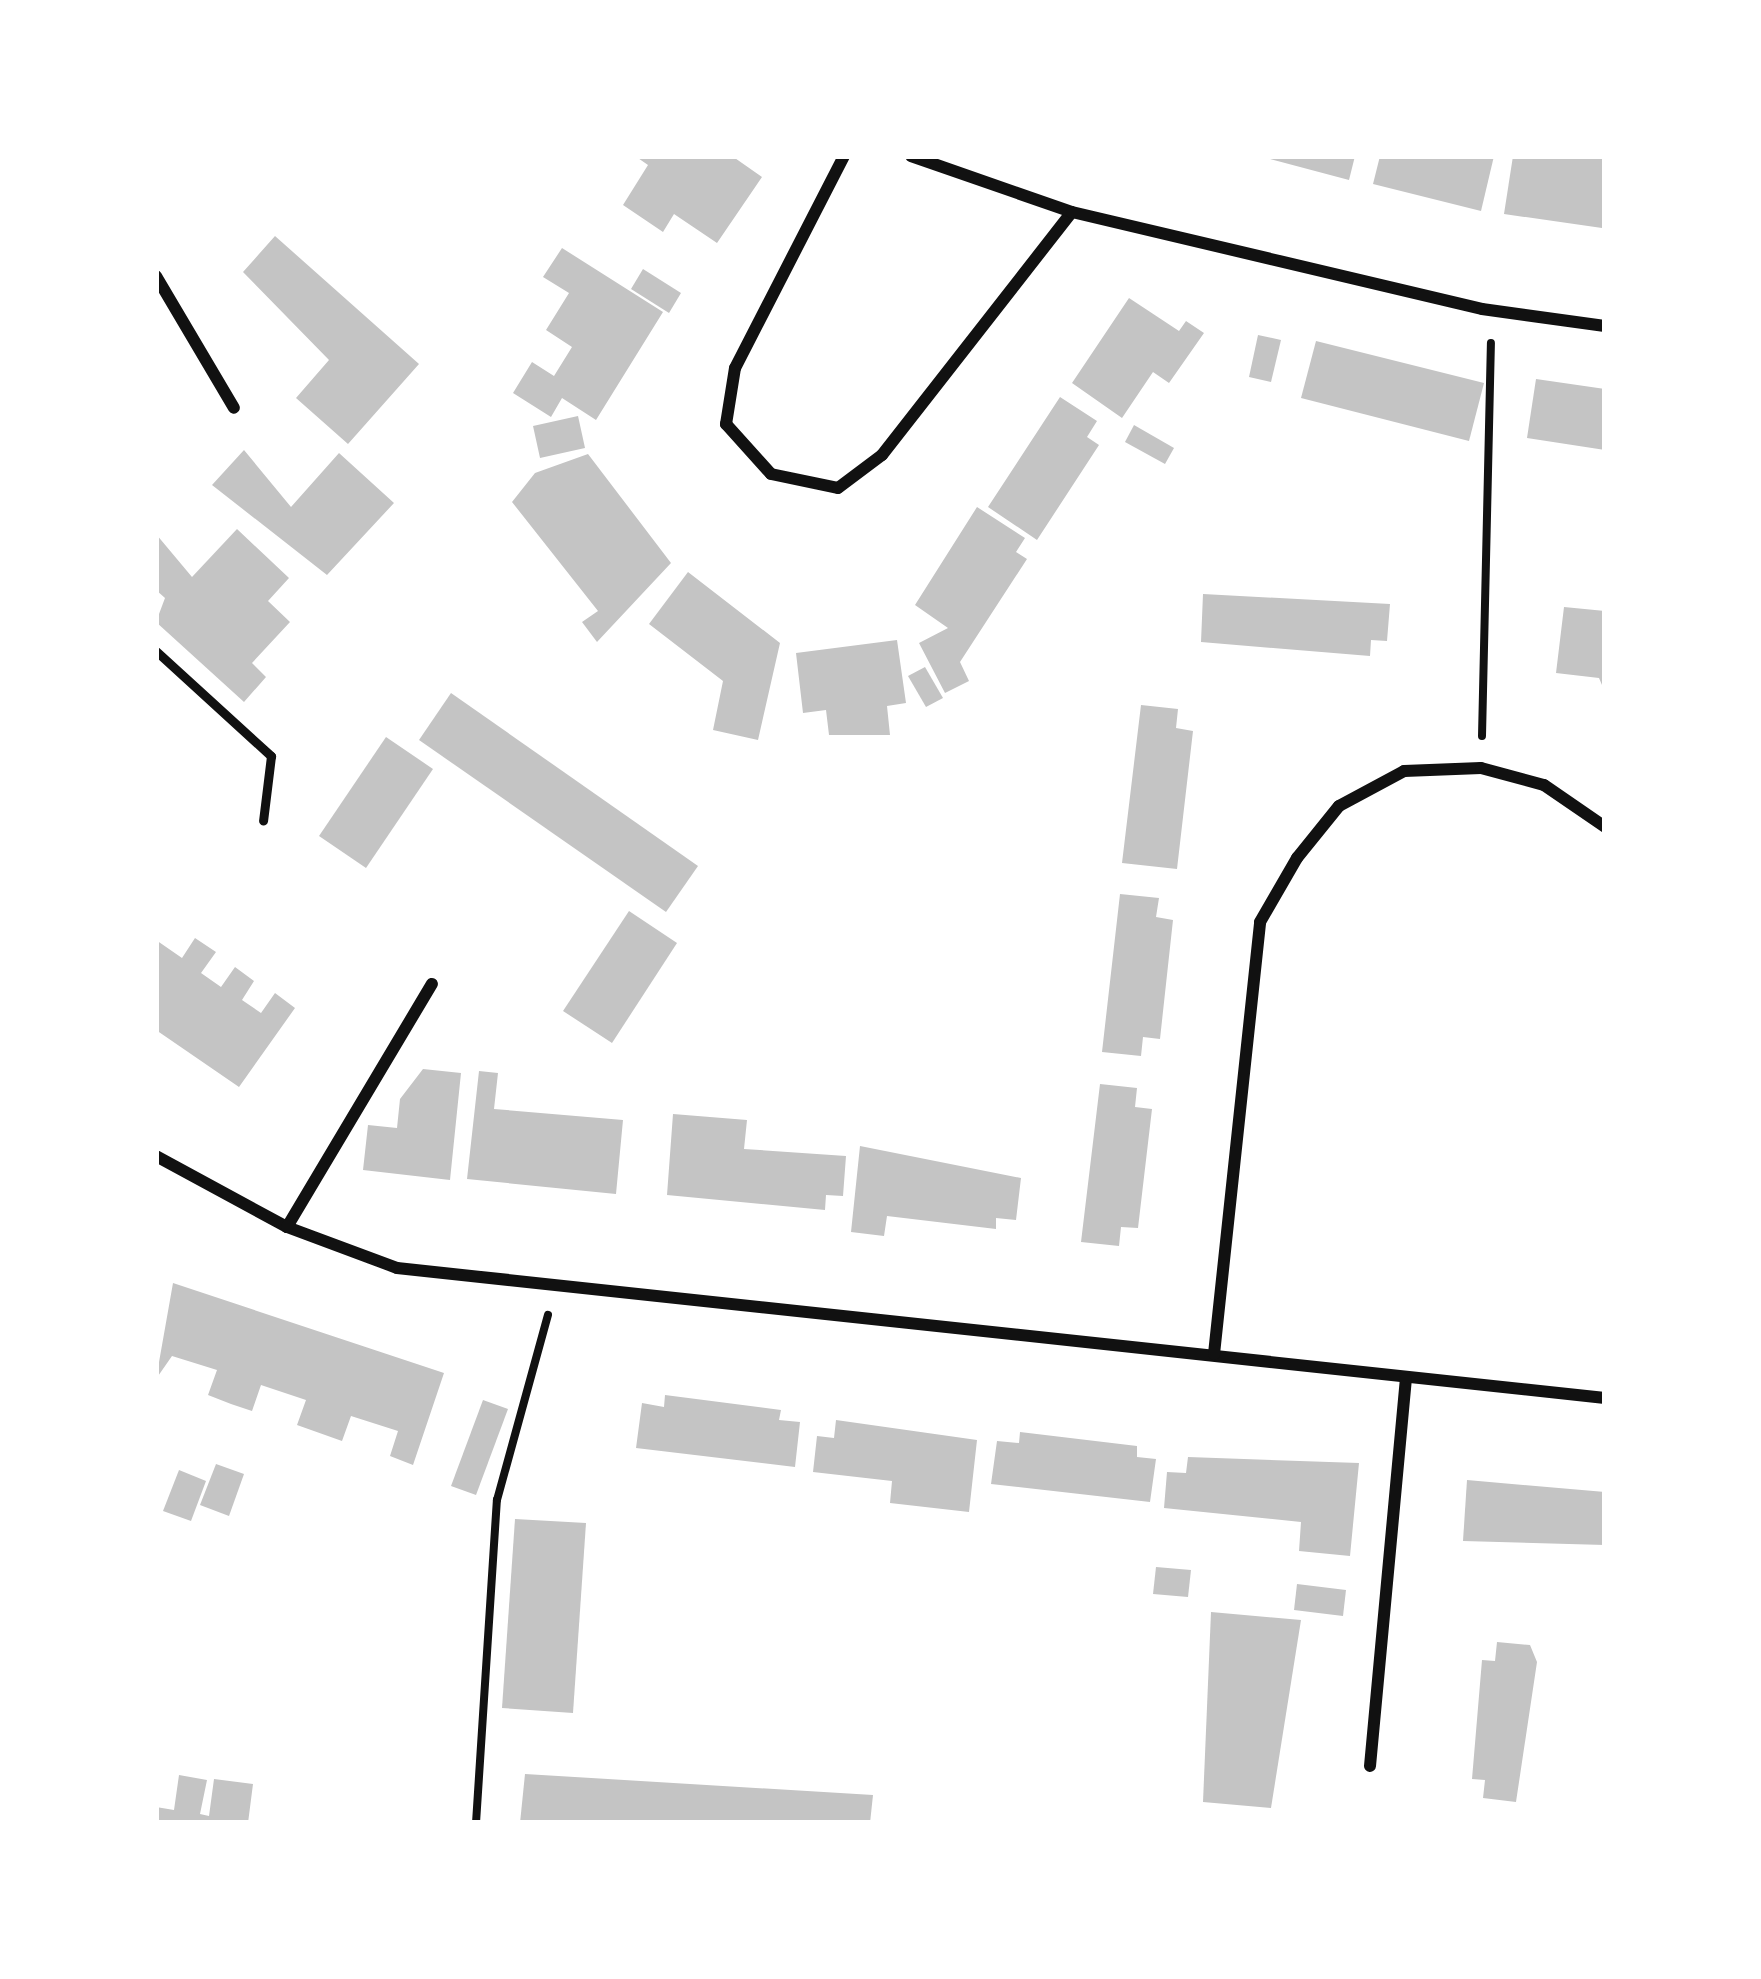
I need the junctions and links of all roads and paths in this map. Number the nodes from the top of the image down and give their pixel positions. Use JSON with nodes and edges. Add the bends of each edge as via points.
{"nodes":[{"id":1,"x":844,"y":156,"type":"edge"},
{"id":2,"x":911,"y":156,"type":"edge"},
{"id":3,"x":954,"y":156,"type":"edge"},
{"id":4,"x":948,"y":171,"type":"junction"},
{"id":5,"x":1072,"y":212,"type":"junction"},
{"id":6,"x":156,"y":276,"type":"edge"},
{"id":7,"x":1492,"y":311,"type":"junction"},
{"id":8,"x":1605,"y":326,"type":"edge"},
{"id":9,"x":234,"y":408,"type":"dead end"},
{"id":10,"x":156,"y":651,"type":"edge"},
{"id":11,"x":1481,"y":768,"type":"junction"},
{"id":12,"x":263,"y":821,"type":"dead end"},
{"id":13,"x":1605,"y":827,"type":"edge"},
{"id":14,"x":432,"y":984,"type":"dead end"},
{"id":15,"x":156,"y":1156,"type":"edge"},
{"id":16,"x":287,"y":1227,"type":"junction"},
{"id":17,"x":554,"y":1291,"type":"junction"},
{"id":18,"x":1214,"y":1354,"type":"junction"},
{"id":19,"x":1406,"y":1380,"type":"junction"},
{"id":20,"x":1605,"y":1398,"type":"edge"},
{"id":21,"x":1370,"y":1766,"type":"dead end"},
{"id":22,"x":476,"y":1823,"type":"edge"}],
"edges":[{"from":1,"to":5,"type":"street","via":[[735,368],[726,424],[771,474],[838,488],[882,455]]},
{"from":2,"to":4,"type":"street"},
{"from":3,"to":4,"type":"street"},
{"from":4,"to":5,"type":"street"},
{"from":5,"to":7,"type":"street"},
{"from":6,"to":9,"type":"street"},
{"from":7,"to":8,"type":"street"},
{"from":7,"to":11,"type":"path"},
{"from":10,"to":12,"type":"lane","via":[[271,756]]},
{"from":11,"to":13,"type":"street","via":[[1544,785]]},
{"from":11,"to":18,"type":"street","via":[[1404,771],[1339,806],[1260,922]]},
{"from":14,"to":16,"type":"street"},
{"from":15,"to":16,"type":"street"},
{"from":16,"to":17,"type":"street","via":[[397,1268]]},
{"from":17,"to":18,"type":"street"},
{"from":17,"to":22,"type":"path","via":[[497,1500]]},
{"from":18,"to":19,"type":"street"},
{"from":19,"to":20,"type":"street"},
{"from":19,"to":21,"type":"street"}]}
